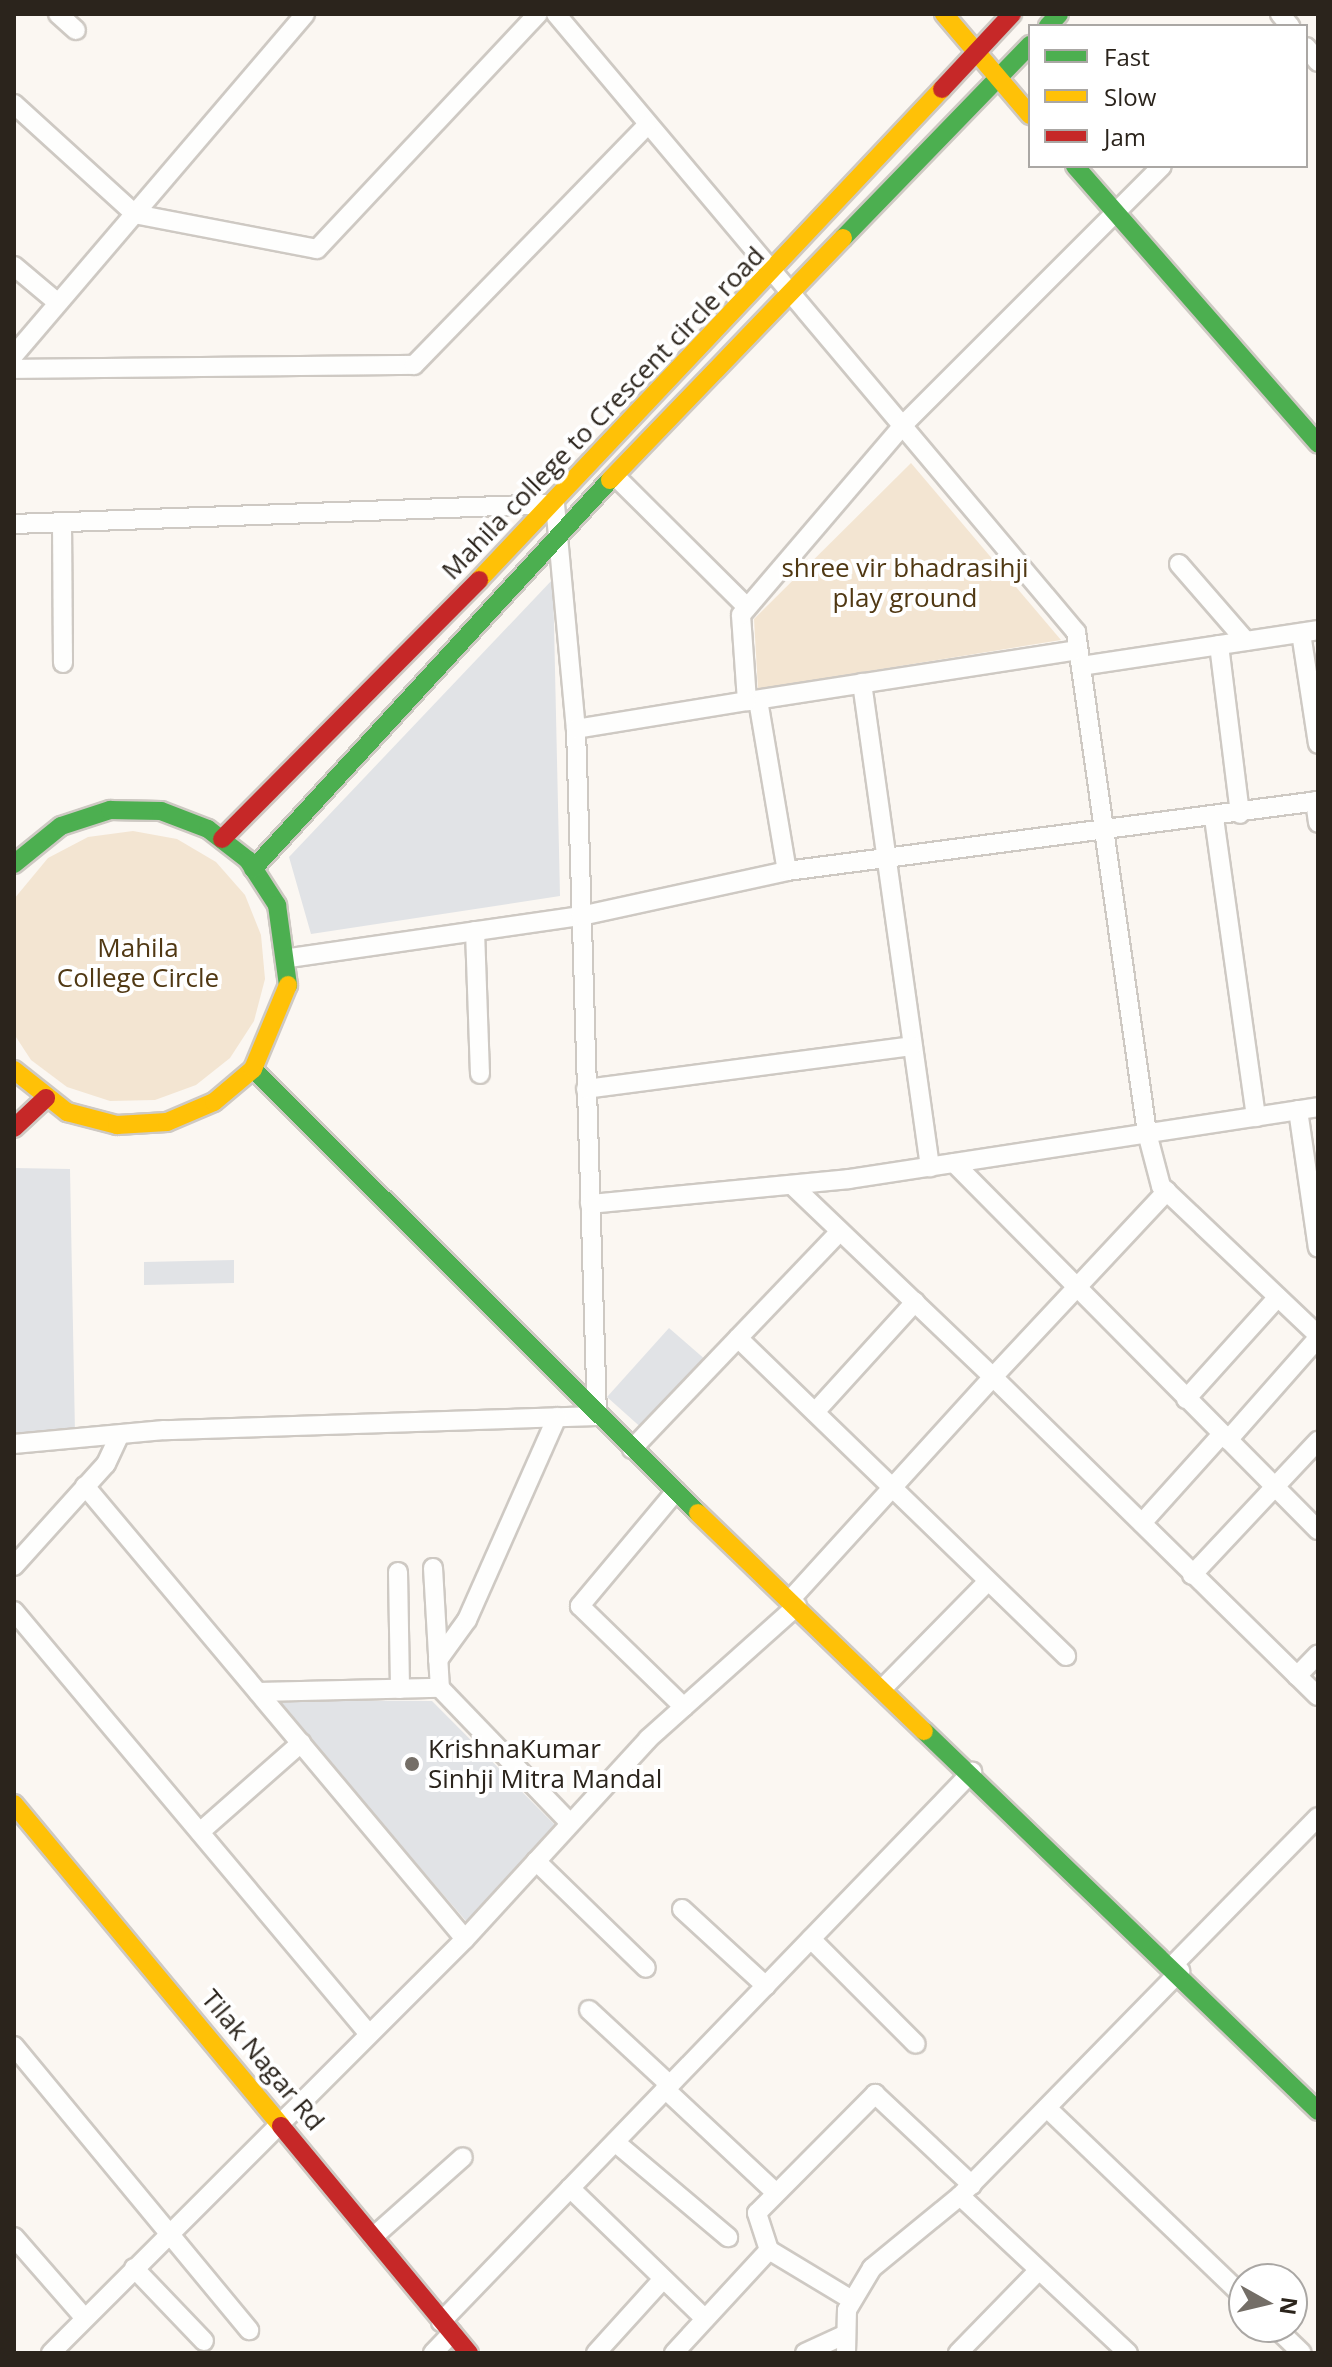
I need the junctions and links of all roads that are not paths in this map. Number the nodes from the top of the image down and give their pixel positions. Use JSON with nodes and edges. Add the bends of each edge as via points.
{"nodes":[{"id":1,"x":58,"y":14,"type":"edge"},
{"id":2,"x":305,"y":14,"type":"edge"},
{"id":3,"x":538,"y":14,"type":"edge"},
{"id":4,"x":556,"y":14,"type":"edge"},
{"id":5,"x":944,"y":14,"type":"edge"},
{"id":6,"x":1012,"y":14,"type":"edge"},
{"id":7,"x":76,"y":30,"type":"dead end"},
{"id":8,"x":1028,"y":47,"type":"edge"},
{"id":9,"x":975,"y":52,"type":"junction"},
{"id":10,"x":999,"y":79,"type":"junction"},
{"id":11,"x":14,"y":104,"type":"edge"},
{"id":12,"x":1028,"y":113,"type":"edge"},
{"id":13,"x":647,"y":125,"type":"junction"},
{"id":14,"x":1077,"y":168,"type":"edge"},
{"id":15,"x":1160,"y":168,"type":"edge"},
{"id":16,"x":1116,"y":213,"type":"junction"},
{"id":17,"x":135,"y":214,"type":"junction"},
{"id":18,"x":14,"y":266,"type":"edge"},
{"id":19,"x":773,"y":276,"type":"junction"},
{"id":20,"x":790,"y":295,"type":"junction"},
{"id":21,"x":58,"y":303,"type":"junction"},
{"id":22,"x":14,"y":355,"type":"edge"},
{"id":23,"x":14,"y":369,"type":"edge"},
{"id":24,"x":905,"y":423,"type":"junction"},
{"id":25,"x":1318,"y":444,"type":"edge"},
{"id":26,"x":615,"y":476,"type":"junction"},
{"id":27,"x":555,"y":504,"type":"junction"},
{"id":28,"x":62,"y":522,"type":"junction"},
{"id":29,"x":14,"y":524,"type":"edge"},
{"id":30,"x":556,"y":536,"type":"junction"},
{"id":31,"x":1179,"y":564,"type":"dead end"},
{"id":32,"x":747,"y":607,"type":"junction"},
{"id":33,"x":1309,"y":631,"type":"edge"},
{"id":34,"x":1246,"y":641,"type":"junction"},
{"id":35,"x":1219,"y":645,"type":"junction"},
{"id":36,"x":1080,"y":658,"type":"junction"},
{"id":37,"x":63,"y":663,"type":"dead end"},
{"id":38,"x":862,"y":683,"type":"junction"},
{"id":39,"x":752,"y":700,"type":"junction"},
{"id":40,"x":576,"y":729,"type":"junction"},
{"id":41,"x":1318,"y":744,"type":"edge"},
{"id":42,"x":1316,"y":801,"type":"edge"},
{"id":43,"x":1240,"y":814,"type":"junction"},
{"id":44,"x":1214,"y":818,"type":"junction"},
{"id":45,"x":1318,"y":823,"type":"edge"},
{"id":46,"x":1102,"y":830,"type":"junction"},
{"id":47,"x":222,"y":839,"type":"junction"},
{"id":48,"x":16,"y":856,"type":"edge"},
{"id":49,"x":885,"y":859,"type":"junction"},
{"id":50,"x":253,"y":869,"type":"junction"},
{"id":51,"x":787,"y":871,"type":"junction"},
{"id":52,"x":581,"y":916,"type":"junction"},
{"id":53,"x":475,"y":931,"type":"junction"},
{"id":54,"x":289,"y":958,"type":"junction"},
{"id":55,"x":912,"y":1046,"type":"junction"},
{"id":56,"x":253,"y":1069,"type":"junction"},
{"id":57,"x":14,"y":1071,"type":"edge"},
{"id":58,"x":480,"y":1074,"type":"dead end"},
{"id":59,"x":586,"y":1089,"type":"junction"},
{"id":60,"x":46,"y":1098,"type":"junction"},
{"id":61,"x":1318,"y":1107,"type":"edge"},
{"id":62,"x":1298,"y":1110,"type":"junction"},
{"id":63,"x":1256,"y":1117,"type":"junction"},
{"id":64,"x":14,"y":1128,"type":"edge"},
{"id":65,"x":1147,"y":1133,"type":"junction"},
{"id":66,"x":954,"y":1163,"type":"junction"},
{"id":67,"x":930,"y":1167,"type":"junction"},
{"id":68,"x":792,"y":1185,"type":"junction"},
{"id":69,"x":1167,"y":1191,"type":"junction"},
{"id":70,"x":590,"y":1204,"type":"junction"},
{"id":71,"x":840,"y":1231,"type":"junction"},
{"id":72,"x":1318,"y":1248,"type":"edge"},
{"id":73,"x":1074,"y":1290,"type":"junction"},
{"id":74,"x":1278,"y":1297,"type":"junction"},
{"id":75,"x":915,"y":1302,"type":"junction"},
{"id":76,"x":1318,"y":1337,"type":"edge"},
{"id":77,"x":738,"y":1338,"type":"junction"},
{"id":78,"x":993,"y":1377,"type":"junction"},
{"id":79,"x":1186,"y":1399,"type":"junction"},
{"id":80,"x":815,"y":1412,"type":"junction"},
{"id":81,"x":597,"y":1416,"type":"junction"},
{"id":82,"x":557,"y":1417,"type":"junction"},
{"id":83,"x":1225,"y":1437,"type":"junction"},
{"id":84,"x":118,"y":1438,"type":"junction"},
{"id":85,"x":1318,"y":1441,"type":"edge"},
{"id":86,"x":14,"y":1444,"type":"edge"},
{"id":87,"x":632,"y":1449,"type":"junction"},
{"id":88,"x":85,"y":1486,"type":"junction"},
{"id":89,"x":893,"y":1487,"type":"junction"},
{"id":90,"x":1277,"y":1489,"type":"junction"},
{"id":91,"x":676,"y":1491,"type":"junction"},
{"id":92,"x":1142,"y":1523,"type":"junction"},
{"id":93,"x":1318,"y":1530,"type":"edge"},
{"id":94,"x":14,"y":1566,"type":"edge"},
{"id":95,"x":433,"y":1568,"type":"dead end"},
{"id":96,"x":398,"y":1572,"type":"dead end"},
{"id":97,"x":1192,"y":1575,"type":"junction"},
{"id":98,"x":987,"y":1582,"type":"junction"},
{"id":99,"x":794,"y":1603,"type":"junction"},
{"id":100,"x":14,"y":1611,"type":"edge"},
{"id":101,"x":1318,"y":1654,"type":"edge"},
{"id":102,"x":1066,"y":1656,"type":"dead end"},
{"id":103,"x":438,"y":1660,"type":"junction"},
{"id":104,"x":1297,"y":1676,"type":"junction"},
{"id":105,"x":440,"y":1688,"type":"junction"},
{"id":106,"x":883,"y":1688,"type":"junction"},
{"id":107,"x":400,"y":1689,"type":"junction"},
{"id":108,"x":258,"y":1692,"type":"junction"},
{"id":109,"x":1318,"y":1696,"type":"edge"},
{"id":110,"x":684,"y":1707,"type":"junction"},
{"id":111,"x":301,"y":1743,"type":"junction"},
{"id":112,"x":972,"y":1772,"type":"junction"},
{"id":113,"x":14,"y":1804,"type":"edge"},
{"id":114,"x":1318,"y":1817,"type":"edge"},
{"id":115,"x":568,"y":1821,"type":"junction"},
{"id":116,"x":200,"y":1832,"type":"junction"},
{"id":117,"x":536,"y":1861,"type":"junction"},
{"id":118,"x":682,"y":1909,"type":"dead end"},
{"id":119,"x":465,"y":1939,"type":"junction"},
{"id":120,"x":811,"y":1939,"type":"junction"},
{"id":121,"x":646,"y":1968,"type":"dead end"},
{"id":122,"x":1177,"y":1968,"type":"junction"},
{"id":123,"x":766,"y":1986,"type":"junction"},
{"id":124,"x":589,"y":2010,"type":"dead end"},
{"id":125,"x":369,"y":2034,"type":"junction"},
{"id":126,"x":916,"y":2044,"type":"dead end"},
{"id":127,"x":14,"y":2046,"type":"edge"},
{"id":128,"x":668,"y":2087,"type":"junction"},
{"id":129,"x":1047,"y":2108,"type":"junction"},
{"id":130,"x":1318,"y":2111,"type":"edge"},
{"id":131,"x":282,"y":2122,"type":"junction"},
{"id":132,"x":615,"y":2142,"type":"junction"},
{"id":133,"x":463,"y":2157,"type":"dead end"},
{"id":134,"x":570,"y":2188,"type":"junction"},
{"id":135,"x":966,"y":2191,"type":"junction"},
{"id":136,"x":776,"y":2193,"type":"junction"},
{"id":137,"x":167,"y":2236,"type":"junction"},
{"id":138,"x":14,"y":2237,"type":"edge"},
{"id":139,"x":373,"y":2237,"type":"junction"},
{"id":140,"x":728,"y":2237,"type":"dead end"},
{"id":141,"x":769,"y":2250,"type":"junction"},
{"id":142,"x":134,"y":2268,"type":"junction"},
{"id":143,"x":1037,"y":2272,"type":"junction"},
{"id":144,"x":663,"y":2279,"type":"junction"},
{"id":145,"x":1228,"y":2282,"type":"edge"},
{"id":146,"x":852,"y":2300,"type":"junction"},
{"id":147,"x":83,"y":2316,"type":"junction"},
{"id":148,"x":705,"y":2319,"type":"junction"},
{"id":149,"x":446,"y":2328,"type":"junction"},
{"id":150,"x":249,"y":2330,"type":"dead end"},
{"id":151,"x":204,"y":2341,"type":"dead end"},
{"id":152,"x":846,"y":2344,"type":"edge"},
{"id":153,"x":1118,"y":2350,"type":"edge"},
{"id":154,"x":51,"y":2353,"type":"edge"},
{"id":155,"x":433,"y":2353,"type":"edge"},
{"id":156,"x":469,"y":2353,"type":"edge"},
{"id":157,"x":596,"y":2353,"type":"edge"},
{"id":158,"x":674,"y":2353,"type":"edge"},
{"id":159,"x":805,"y":2353,"type":"edge"},
{"id":160,"x":958,"y":2353,"type":"edge"}],
"edges":[{"from":1,"to":7,"type":"street"},
{"from":2,"to":17,"type":"street"},
{"from":3,"to":17,"type":"street","via":[[317,249]]},
{"from":4,"to":13,"type":"street"},
{"from":5,"to":9,"type":"main road"},
{"from":6,"to":9,"type":"main road","name":"Mahila college to Crescent circle road"},
{"from":8,"to":10,"type":"main road","name":"Mahila college to Crescent circle road"},
{"from":9,"to":10,"type":"main road"},
{"from":9,"to":19,"type":"main road","name":"Mahila college to Crescent circle road"},
{"from":10,"to":12,"type":"main road"},
{"from":10,"to":20,"type":"main road","name":"Mahila college to Crescent circle road"},
{"from":11,"to":17,"type":"street"},
{"from":13,"to":19,"type":"street"},
{"from":13,"to":23,"type":"street","via":[[414,365]]},
{"from":14,"to":16,"type":"main road"},
{"from":15,"to":16,"type":"street"},
{"from":16,"to":24,"type":"street"},
{"from":16,"to":25,"type":"main road"},
{"from":17,"to":21,"type":"street"},
{"from":18,"to":21,"type":"street"},
{"from":19,"to":20,"type":"street"},
{"from":19,"to":27,"type":"main road","name":"Mahila college to Crescent circle road"},
{"from":20,"to":24,"type":"street"},
{"from":20,"to":26,"type":"main road","name":"Mahila college to Crescent circle road"},
{"from":21,"to":22,"type":"street"},
{"from":24,"to":32,"type":"street"},
{"from":24,"to":36,"type":"street","via":[[1076,632]]},
{"from":26,"to":30,"type":"main road","name":"Mahila college to Crescent circle road"},
{"from":26,"to":32,"type":"street"},
{"from":27,"to":28,"type":"street"},
{"from":27,"to":30,"type":"street"},
{"from":27,"to":47,"type":"main road","name":"Mahila college to Crescent circle road"},
{"from":28,"to":29,"type":"street"},
{"from":28,"to":37,"type":"street"},
{"from":30,"to":40,"type":"street"},
{"from":30,"to":50,"type":"main road","name":"Mahila college to Crescent circle road"},
{"from":31,"to":34,"type":"street"},
{"from":32,"to":39,"type":"street","via":[[741,615]]},
{"from":33,"to":34,"type":"street"},
{"from":33,"to":41,"type":"street"},
{"from":34,"to":35,"type":"street"},
{"from":35,"to":36,"type":"street"},
{"from":35,"to":43,"type":"street"},
{"from":36,"to":38,"type":"street"},
{"from":36,"to":46,"type":"street"},
{"from":38,"to":39,"type":"street"},
{"from":38,"to":49,"type":"street"},
{"from":39,"to":40,"type":"street"},
{"from":39,"to":51,"type":"street"},
{"from":40,"to":52,"type":"street"},
{"from":42,"to":43,"type":"street"},
{"from":42,"to":45,"type":"street"},
{"from":43,"to":44,"type":"street"},
{"from":44,"to":46,"type":"street"},
{"from":44,"to":63,"type":"street"},
{"from":46,"to":49,"type":"street"},
{"from":46,"to":65,"type":"street"},
{"from":47,"to":48,"type":"main road","via":[[161,811],[110,810],[61,826]]},
{"from":47,"to":50,"type":"main road"},
{"from":49,"to":51,"type":"street"},
{"from":49,"to":55,"type":"street"},
{"from":50,"to":54,"type":"main road","via":[[277,905]]},
{"from":51,"to":52,"type":"street"},
{"from":52,"to":53,"type":"street"},
{"from":52,"to":59,"type":"street"},
{"from":53,"to":54,"type":"street"},
{"from":53,"to":58,"type":"street"},
{"from":54,"to":56,"type":"main road","via":[[287,997]]},
{"from":55,"to":59,"type":"street"},
{"from":55,"to":67,"type":"street"},
{"from":56,"to":60,"type":"main road","via":[[214,1102],[167,1122],[117,1125],[67,1112]]},
{"from":56,"to":81,"type":"main road"},
{"from":57,"to":60,"type":"main road"},
{"from":59,"to":70,"type":"street"},
{"from":60,"to":64,"type":"main road"},
{"from":61,"to":62,"type":"street"},
{"from":62,"to":63,"type":"street"},
{"from":62,"to":72,"type":"street"},
{"from":63,"to":65,"type":"street"},
{"from":65,"to":66,"type":"street"},
{"from":65,"to":69,"type":"street"},
{"from":66,"to":67,"type":"street"},
{"from":66,"to":73,"type":"street"},
{"from":67,"to":68,"type":"street"},
{"from":68,"to":70,"type":"street"},
{"from":68,"to":71,"type":"street"},
{"from":69,"to":73,"type":"street"},
{"from":69,"to":74,"type":"street"},
{"from":70,"to":81,"type":"street"},
{"from":71,"to":75,"type":"street"},
{"from":71,"to":77,"type":"street"},
{"from":73,"to":78,"type":"street"},
{"from":73,"to":79,"type":"street"},
{"from":74,"to":76,"type":"street"},
{"from":74,"to":79,"type":"street"},
{"from":75,"to":78,"type":"street"},
{"from":75,"to":80,"type":"street"},
{"from":76,"to":83,"type":"street"},
{"from":77,"to":80,"type":"street"},
{"from":77,"to":87,"type":"street"},
{"from":78,"to":89,"type":"street"},
{"from":78,"to":92,"type":"street"},
{"from":79,"to":83,"type":"street"},
{"from":80,"to":89,"type":"street"},
{"from":81,"to":82,"type":"street"},
{"from":81,"to":87,"type":"main road"},
{"from":82,"to":84,"type":"street","via":[[164,1430]]},
{"from":82,"to":103,"type":"street","via":[[467,1620]]},
{"from":83,"to":90,"type":"street"},
{"from":83,"to":92,"type":"street"},
{"from":84,"to":86,"type":"street"},
{"from":84,"to":88,"type":"street"},
{"from":85,"to":90,"type":"street"},
{"from":87,"to":91,"type":"main road"},
{"from":88,"to":94,"type":"street"},
{"from":88,"to":108,"type":"street"},
{"from":89,"to":98,"type":"street"},
{"from":89,"to":99,"type":"street"},
{"from":90,"to":93,"type":"street"},
{"from":90,"to":97,"type":"street"},
{"from":91,"to":99,"type":"main road"},
{"from":91,"to":110,"type":"street","via":[[580,1610]]},
{"from":92,"to":97,"type":"street"},
{"from":95,"to":103,"type":"street"},
{"from":96,"to":107,"type":"street"},
{"from":97,"to":104,"type":"street"},
{"from":98,"to":102,"type":"street"},
{"from":98,"to":106,"type":"street"},
{"from":99,"to":106,"type":"main road"},
{"from":99,"to":110,"type":"street"},
{"from":100,"to":116,"type":"street"},
{"from":101,"to":104,"type":"street"},
{"from":103,"to":105,"type":"street"},
{"from":104,"to":109,"type":"street"},
{"from":105,"to":107,"type":"street"},
{"from":105,"to":115,"type":"street"},
{"from":106,"to":112,"type":"main road"},
{"from":107,"to":108,"type":"street"},
{"from":108,"to":111,"type":"street"},
{"from":110,"to":115,"type":"street"},
{"from":111,"to":116,"type":"street"},
{"from":111,"to":119,"type":"street"},
{"from":112,"to":120,"type":"street"},
{"from":112,"to":122,"type":"main road"},
{"from":113,"to":131,"type":"main road","name":"Tilak Nagar Rd"},
{"from":114,"to":122,"type":"street"},
{"from":115,"to":117,"type":"street"},
{"from":116,"to":125,"type":"street"},
{"from":117,"to":119,"type":"street"},
{"from":117,"to":121,"type":"street"},
{"from":118,"to":123,"type":"street"},
{"from":119,"to":125,"type":"street"},
{"from":120,"to":123,"type":"street"},
{"from":120,"to":126,"type":"street"},
{"from":122,"to":129,"type":"street"},
{"from":122,"to":130,"type":"main road"},
{"from":123,"to":128,"type":"street"},
{"from":124,"to":128,"type":"street"},
{"from":125,"to":131,"type":"street"},
{"from":127,"to":137,"type":"street"},
{"from":128,"to":132,"type":"street"},
{"from":128,"to":136,"type":"street"},
{"from":129,"to":135,"type":"street"},
{"from":129,"to":145,"type":"street"},
{"from":131,"to":137,"type":"street"},
{"from":131,"to":139,"type":"main road","name":"Tilak Nagar Rd"},
{"from":132,"to":134,"type":"street"},
{"from":132,"to":140,"type":"street"},
{"from":133,"to":139,"type":"street"},
{"from":134,"to":144,"type":"street"},
{"from":134,"to":149,"type":"street"},
{"from":135,"to":136,"type":"street","via":[[875,2094]]},
{"from":135,"to":143,"type":"street"},
{"from":135,"to":146,"type":"street","via":[[872,2268]]},
{"from":136,"to":141,"type":"street","via":[[755,2217]]},
{"from":137,"to":142,"type":"street"},
{"from":137,"to":150,"type":"street"},
{"from":138,"to":147,"type":"street"},
{"from":139,"to":149,"type":"main road","name":"Tilak Nagar Rd"},
{"from":141,"to":146,"type":"street"},
{"from":141,"to":148,"type":"street"},
{"from":142,"to":147,"type":"street"},
{"from":142,"to":151,"type":"street"},
{"from":143,"to":153,"type":"street"},
{"from":143,"to":160,"type":"street"},
{"from":144,"to":148,"type":"street"},
{"from":144,"to":157,"type":"street"},
{"from":146,"to":152,"type":"street"},
{"from":147,"to":154,"type":"street"},
{"from":148,"to":158,"type":"street"},
{"from":149,"to":155,"type":"street"},
{"from":149,"to":156,"type":"main road","name":"Tilak Nagar Rd"},
{"from":152,"to":159,"type":"street"}]}
